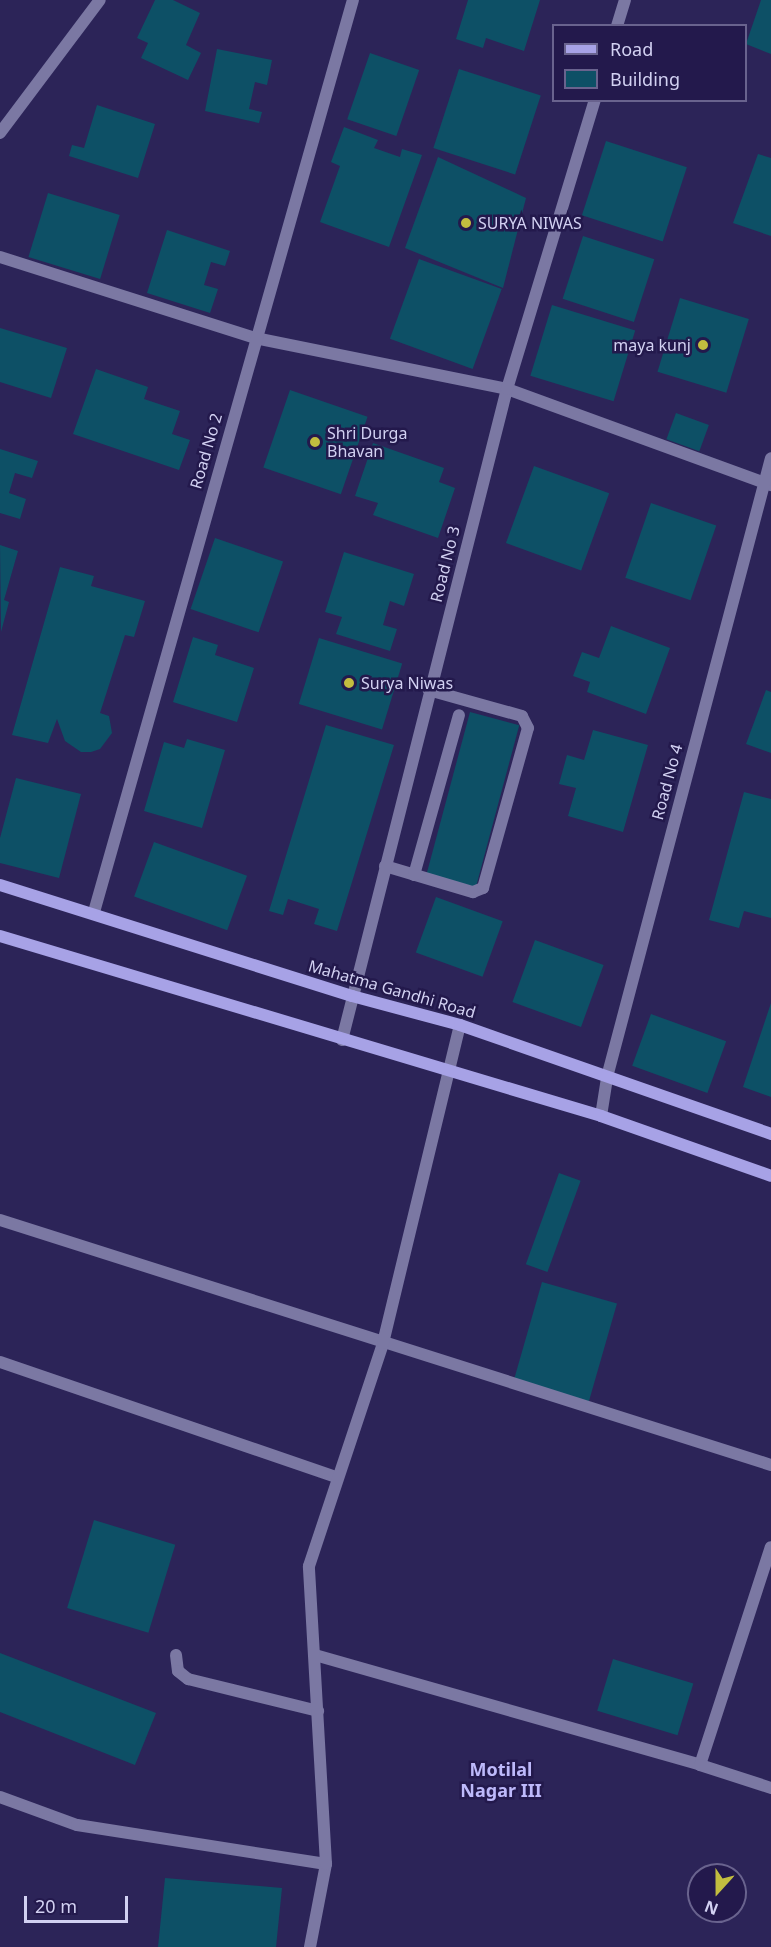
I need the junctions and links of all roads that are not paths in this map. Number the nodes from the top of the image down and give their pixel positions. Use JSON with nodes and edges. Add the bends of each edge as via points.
{"nodes":[{"id":1,"x":100,"y":0,"type":"edge"},
{"id":2,"x":353,"y":0,"type":"edge"},
{"id":3,"x":625,"y":0,"type":"edge"},
{"id":4,"x":618,"y":24,"type":"edge"},
{"id":5,"x":594,"y":102,"type":"edge"},
{"id":6,"x":0,"y":133,"type":"edge"},
{"id":7,"x":0,"y":257,"type":"edge"},
{"id":8,"x":255,"y":338,"type":"junction"},
{"id":9,"x":507,"y":389,"type":"junction"},
{"id":10,"x":771,"y":458,"type":"edge"},
{"id":11,"x":767,"y":484,"type":"edge"},
{"id":12,"x":429,"y":690,"type":"junction"},
{"id":13,"x":459,"y":715,"type":"dead end"},
{"id":14,"x":385,"y":866,"type":"junction"},
{"id":15,"x":414,"y":875,"type":"junction"},
{"id":16,"x":0,"y":885,"type":"edge"},
{"id":17,"x":94,"y":912,"type":"junction"},
{"id":18,"x":0,"y":936,"type":"edge"},
{"id":19,"x":352,"y":996,"type":"junction"},
{"id":20,"x":460,"y":1025,"type":"junction"},
{"id":21,"x":342,"y":1040,"type":"junction"},
{"id":22,"x":446,"y":1069,"type":"junction"},
{"id":23,"x":607,"y":1077,"type":"junction"},
{"id":24,"x":601,"y":1116,"type":"junction"},
{"id":25,"x":771,"y":1134,"type":"edge"},
{"id":26,"x":771,"y":1176,"type":"edge"},
{"id":27,"x":0,"y":1220,"type":"edge"},
{"id":28,"x":383,"y":1343,"type":"junction"},
{"id":29,"x":0,"y":1362,"type":"edge"},
{"id":30,"x":771,"y":1465,"type":"edge"},
{"id":31,"x":338,"y":1478,"type":"junction"},
{"id":32,"x":771,"y":1547,"type":"edge"},
{"id":33,"x":176,"y":1655,"type":"dead end"},
{"id":34,"x":315,"y":1655,"type":"junction"},
{"id":35,"x":318,"y":1711,"type":"junction"},
{"id":36,"x":700,"y":1765,"type":"junction"},
{"id":37,"x":771,"y":1788,"type":"edge"},
{"id":38,"x":0,"y":1797,"type":"edge"},
{"id":39,"x":326,"y":1864,"type":"junction"},
{"id":40,"x":310,"y":1947,"type":"edge"}],
"edges":[{"from":1,"to":6,"type":"street"},
{"from":2,"to":8,"type":"street","name":"Road No 2"},
{"from":3,"to":4,"type":"street"},
{"from":5,"to":9,"type":"street","name":"Road No 3"},
{"from":7,"to":8,"type":"street"},
{"from":8,"to":9,"type":"street"},
{"from":8,"to":17,"type":"street","name":"Road No 2"},
{"from":9,"to":11,"type":"street"},
{"from":9,"to":12,"type":"street","name":"Road No 3"},
{"from":10,"to":11,"type":"street","name":"Road No 4"},
{"from":11,"to":23,"type":"street","name":"Road No 4"},
{"from":12,"to":14,"type":"street","name":"Road No 3"},
{"from":12,"to":15,"type":"street","via":[[522,716],[528,728],[483,888],[473,892]]},
{"from":13,"to":15,"type":"street"},
{"from":14,"to":15,"type":"street"},
{"from":14,"to":19,"type":"street","name":"Road No 3"},
{"from":16,"to":17,"type":"main road","name":"Mahatma Gandhi Road"},
{"from":17,"to":19,"type":"main road","name":"Mahatma Gandhi Road"},
{"from":18,"to":21,"type":"main road"},
{"from":19,"to":20,"type":"main road","name":"Mahatma Gandhi Road"},
{"from":19,"to":21,"type":"street","name":"Road No 3"},
{"from":20,"to":22,"type":"street"},
{"from":20,"to":23,"type":"main road","name":"Mahatma Gandhi Road"},
{"from":21,"to":22,"type":"main road"},
{"from":22,"to":24,"type":"main road"},
{"from":22,"to":28,"type":"street"},
{"from":23,"to":24,"type":"street","name":"Road No 4"},
{"from":23,"to":25,"type":"main road","name":"Mahatma Gandhi Road"},
{"from":24,"to":26,"type":"main road"},
{"from":27,"to":28,"type":"street"},
{"from":28,"to":30,"type":"street"},
{"from":28,"to":31,"type":"street"},
{"from":29,"to":31,"type":"street"},
{"from":31,"to":34,"type":"street","via":[[309,1566]]},
{"from":32,"to":36,"type":"street"},
{"from":33,"to":35,"type":"street","via":[[178,1671],[188,1679]]},
{"from":34,"to":35,"type":"street"},
{"from":34,"to":36,"type":"street"},
{"from":35,"to":39,"type":"street"},
{"from":36,"to":37,"type":"street"},
{"from":38,"to":39,"type":"street","via":[[77,1825]]},
{"from":39,"to":40,"type":"street"}]}
